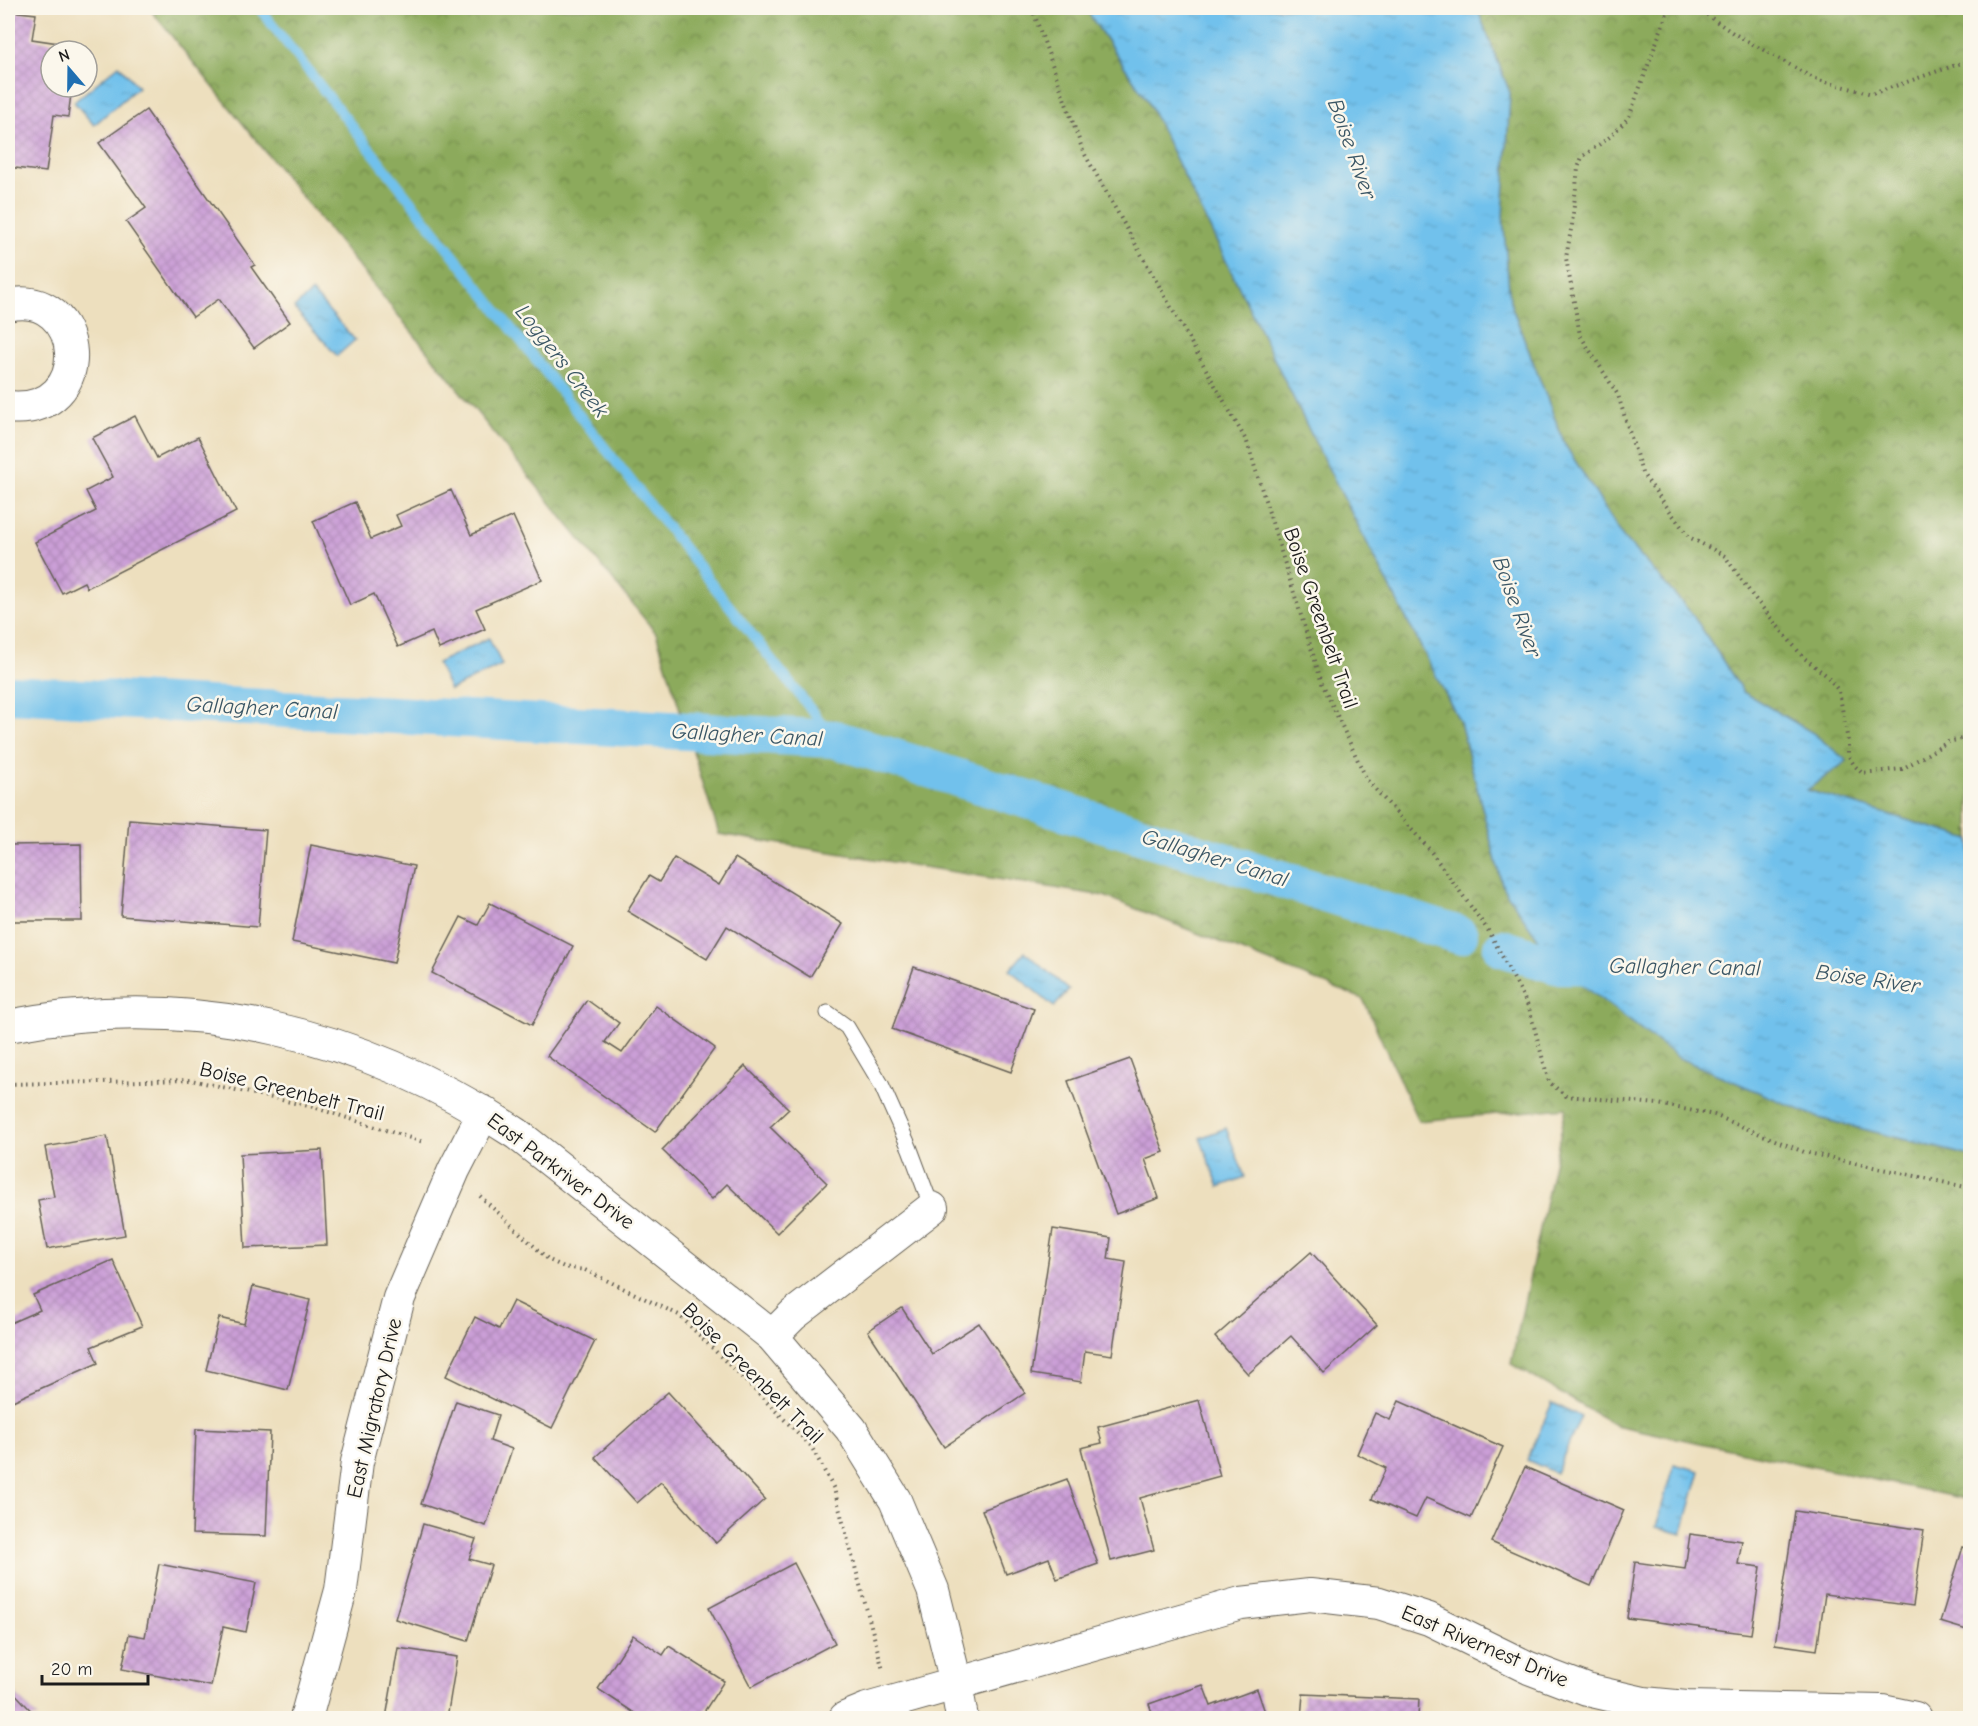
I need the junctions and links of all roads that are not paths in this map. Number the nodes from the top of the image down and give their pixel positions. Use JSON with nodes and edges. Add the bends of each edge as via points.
{"nodes":[{"id":1,"x":8,"y":305,"type":"edge"},
{"id":2,"x":8,"y":407,"type":"edge"},
{"id":3,"x":828,"y":1013,"type":"dead end"},
{"id":4,"x":8,"y":1026,"type":"edge"},
{"id":5,"x":484,"y":1112,"type":"junction"},
{"id":6,"x":932,"y":1208,"type":"joint"},
{"id":7,"x":772,"y":1336,"type":"junction"},
{"id":8,"x":956,"y":1683,"type":"junction"},
{"id":9,"x":306,"y":1719,"type":"edge"},
{"id":10,"x":845,"y":1719,"type":"edge"},
{"id":11,"x":962,"y":1719,"type":"edge"},
{"id":12,"x":1915,"y":1719,"type":"edge"}],
"edges":[{"from":1,"to":2,"type":"street","via":[[27,304],[58,319],[68,333],[72,367],[54,396],[39,405]]},
{"from":3,"to":6,"type":"lane","via":[[847,1027],[881,1084]]},
{"from":4,"to":5,"type":"street","name":"East Parkriver Drive","via":[[82,1014],[153,1013],[249,1022],[370,1056]]},
{"from":5,"to":7,"type":"street","name":"East Parkriver Drive","via":[[518,1134]]},
{"from":5,"to":9,"type":"street","name":"East Migratory Drive","via":[[454,1170],[399,1298],[357,1462],[341,1590]]},
{"from":6,"to":7,"type":"street"},
{"from":7,"to":8,"type":"street","name":"East Parkriver Drive","via":[[851,1429],[895,1500],[933,1590]]},
{"from":8,"to":10,"type":"street","name":"East Rivernest Drive"},
{"from":8,"to":11,"type":"street","name":"East Parkriver Drive"},
{"from":8,"to":12,"type":"street","name":"East Rivernest Drive","via":[[1241,1603],[1310,1595],[1389,1606],[1429,1619],[1529,1668],[1587,1690],[1644,1703],[1882,1711]]}]}
